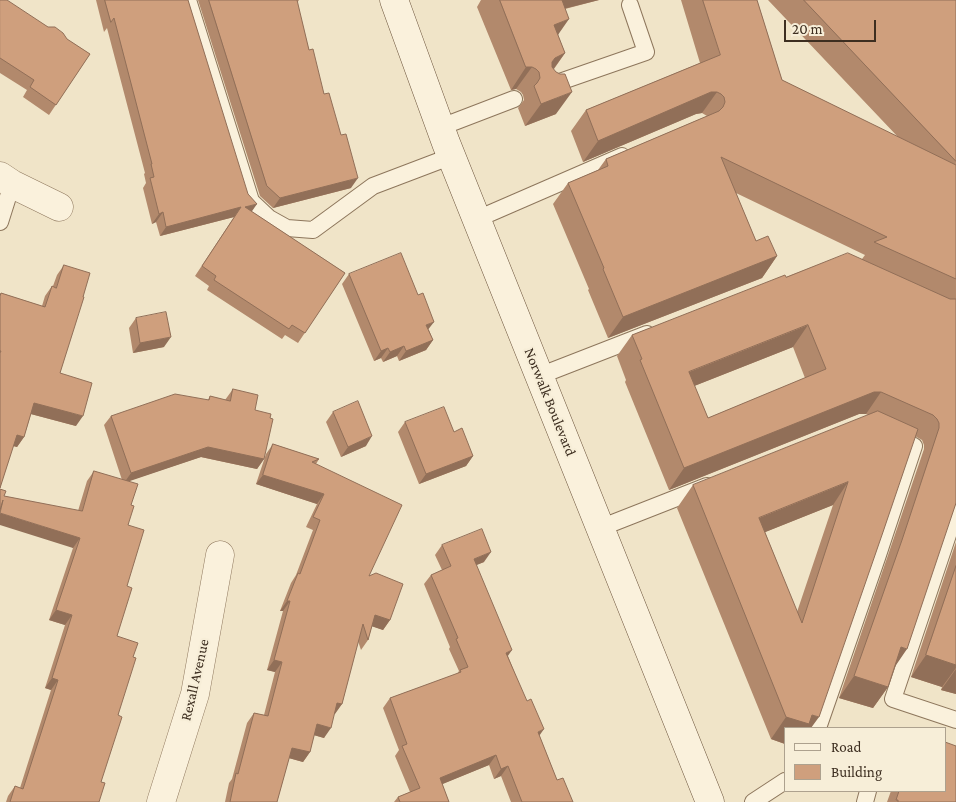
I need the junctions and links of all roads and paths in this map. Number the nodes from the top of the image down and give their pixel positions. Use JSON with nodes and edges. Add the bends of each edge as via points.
{"nodes":[{"id":1,"x":188,"y":0,"type":"edge"},
{"id":2,"x":394,"y":0,"type":"edge"},
{"id":3,"x":630,"y":4,"type":"dead end"},
{"id":4,"x":546,"y":87,"type":"edge"},
{"id":5,"x":514,"y":99,"type":"dead end"},
{"id":6,"x":441,"y":127,"type":"junction"},
{"id":7,"x":639,"y":149,"type":"edge"},
{"id":8,"x":452,"y":156,"type":"junction"},
{"id":9,"x":6,"y":180,"type":"edge"},
{"id":10,"x":59,"y":208,"type":"dead end"},
{"id":11,"x":477,"y":219,"type":"junction"},
{"id":12,"x":0,"y":222,"type":"edge"},
{"id":13,"x":657,"y":330,"type":"edge"},
{"id":14,"x":540,"y":376,"type":"junction"},
{"id":15,"x":879,"y":431,"type":"edge"},
{"id":16,"x":718,"y":481,"type":"edge"},
{"id":17,"x":956,"y":511,"type":"edge"},
{"id":18,"x":600,"y":528,"type":"junction"},
{"id":19,"x":220,"y":555,"type":"dead end"},
{"id":20,"x":956,"y":720,"type":"edge"},
{"id":21,"x":818,"y":727,"type":"edge"},
{"id":22,"x":784,"y":782,"type":"edge"},
{"id":23,"x":161,"y":802,"type":"edge"},
{"id":24,"x":710,"y":802,"type":"edge"},
{"id":25,"x":753,"y":802,"type":"edge"}],
"edges":[{"from":1,"to":8,"type":"lane","via":[[251,201],[269,218],[287,228],[313,230],[373,186]]},
{"from":2,"to":6,"type":"main road","name":"Norwalk Boulevard"},
{"from":3,"to":4,"type":"lane","via":[[646,52]]},
{"from":5,"to":6,"type":"lane"},
{"from":6,"to":8,"type":"main road","name":"Norwalk Boulevard"},
{"from":7,"to":11,"type":"lane"},
{"from":8,"to":11,"type":"main road","name":"Norwalk Boulevard"},
{"from":9,"to":10,"type":"main road"},
{"from":9,"to":12,"type":"lane"},
{"from":11,"to":14,"type":"main road","name":"Norwalk Boulevard"},
{"from":13,"to":14,"type":"lane"},
{"from":14,"to":18,"type":"main road","name":"Norwalk Boulevard"},
{"from":15,"to":21,"type":"lane","via":[[914,446]]},
{"from":16,"to":18,"type":"lane"},
{"from":17,"to":20,"type":"lane","via":[[893,699]]},
{"from":18,"to":24,"type":"main road","name":"Norwalk Boulevard"},
{"from":19,"to":23,"type":"main road","name":"Rexall Avenue","via":[[195,694]]},
{"from":22,"to":25,"type":"lane"}]}
